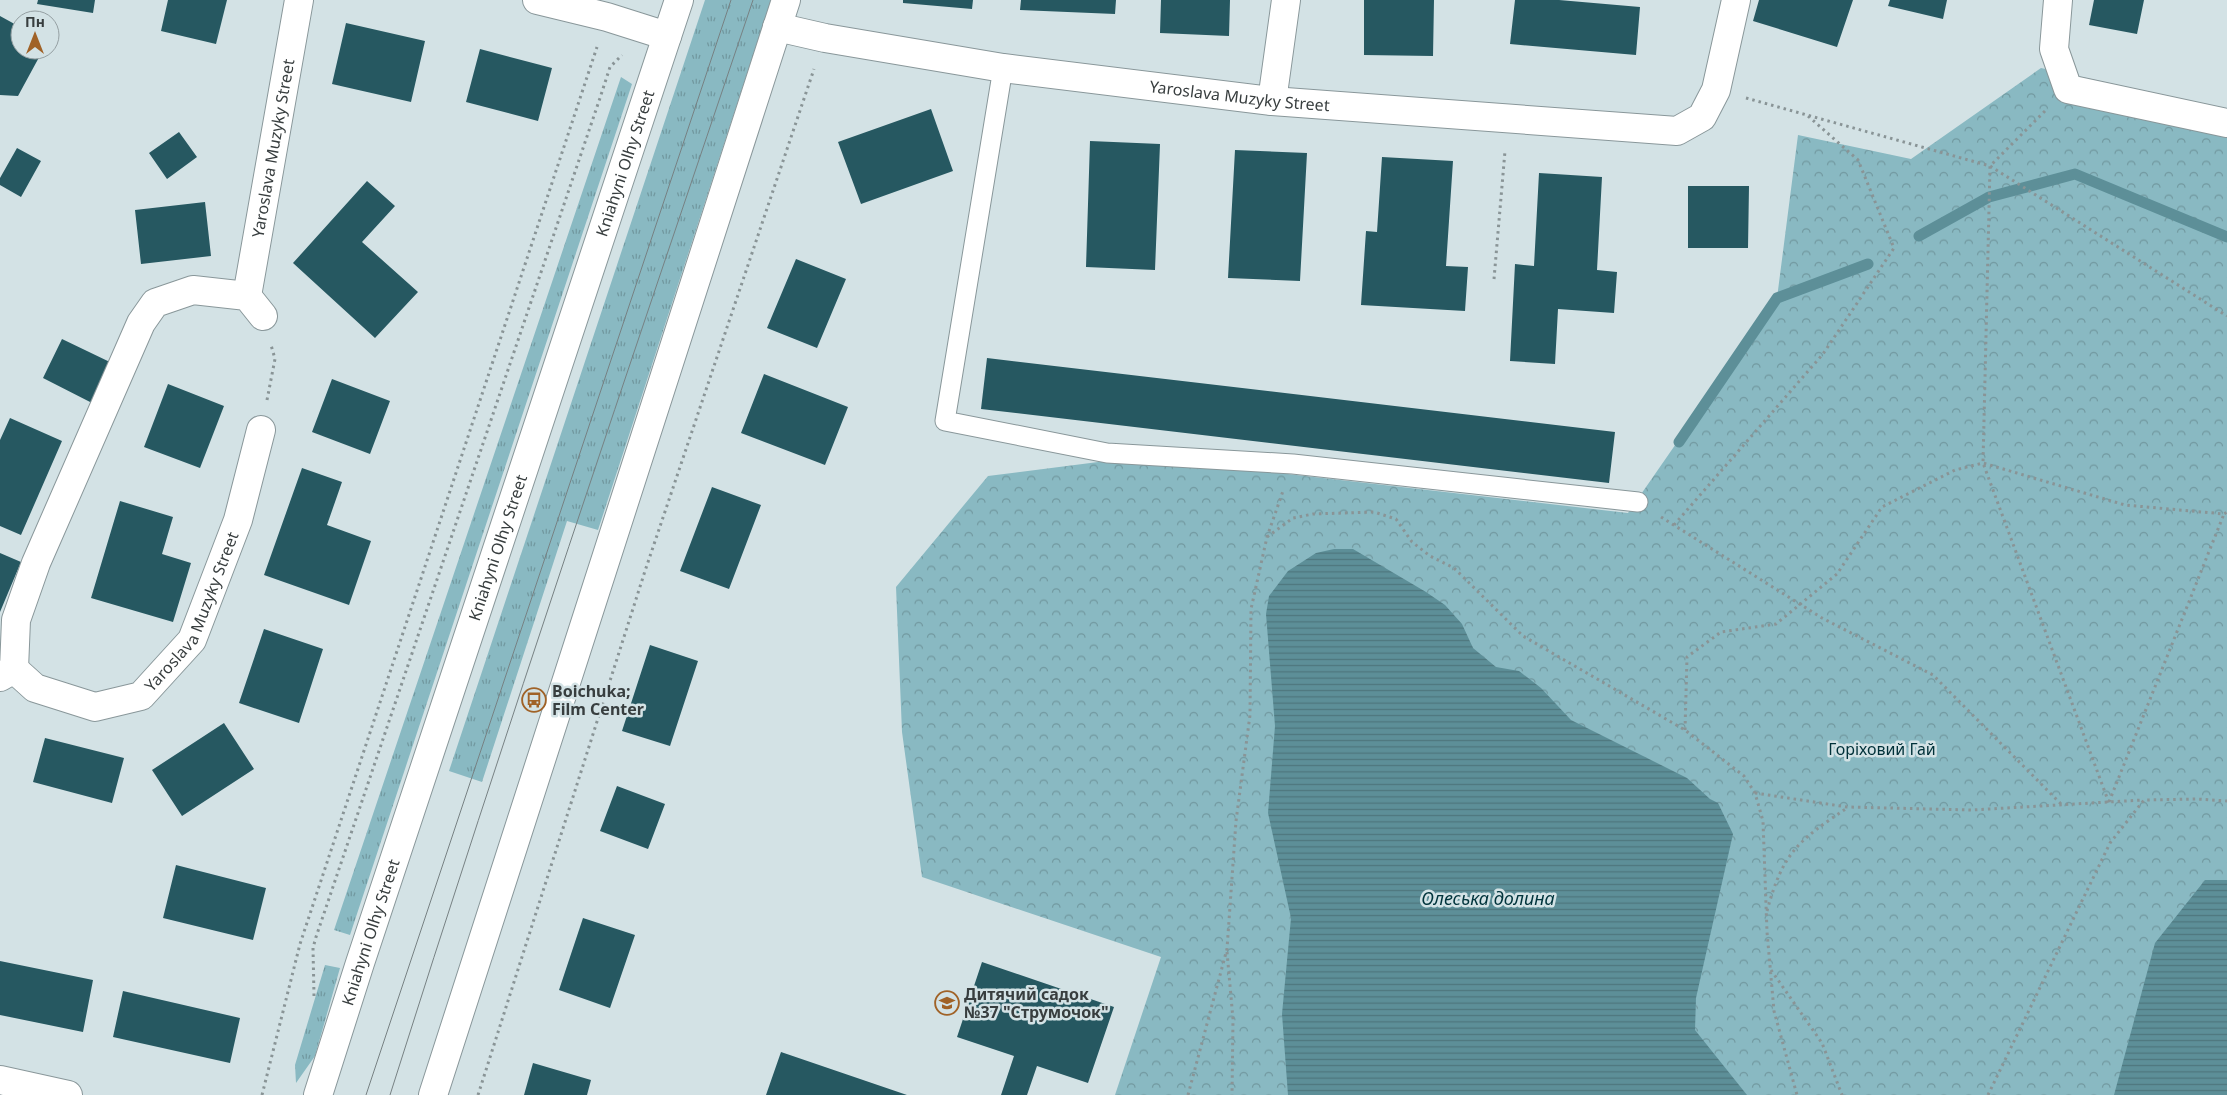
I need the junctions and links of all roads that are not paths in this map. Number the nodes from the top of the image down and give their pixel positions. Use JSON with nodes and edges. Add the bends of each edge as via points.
{"nodes":[{"id":1,"x":299,"y":0,"type":"edge"},
{"id":2,"x":538,"y":0,"type":"edge"},
{"id":3,"x":679,"y":0,"type":"edge"},
{"id":4,"x":786,"y":0,"type":"edge"},
{"id":5,"x":1286,"y":0,"type":"edge"},
{"id":6,"x":1736,"y":0,"type":"edge"},
{"id":7,"x":2058,"y":0,"type":"edge"},
{"id":8,"x":777,"y":27,"type":"junction"},
{"id":9,"x":667,"y":36,"type":"junction"},
{"id":10,"x":1003,"y":68,"type":"junction"},
{"id":11,"x":1272,"y":101,"type":"junction"},
{"id":12,"x":2227,"y":123,"type":"edge"},
{"id":13,"x":261,"y":430,"type":"road end"},
{"id":14,"x":1638,"y":502,"type":"road end"},
{"id":15,"x":7,"y":673,"type":"edge"},
{"id":16,"x":0,"y":1080,"type":"edge"},
{"id":17,"x":68,"y":1095,"type":"edge"},
{"id":18,"x":318,"y":1095,"type":"edge"},
{"id":19,"x":433,"y":1095,"type":"edge"}],
"edges":[{"from":1,"to":15,"type":"street","name":"Yaroslava Muzyky Street","via":[[255,306],[193,290],[155,303],[141,323],[36,564],[16,620]]},
{"from":2,"to":9,"type":"street"},
{"from":3,"to":9,"type":"street","name":"Kniahyni Olhy Street"},
{"from":4,"to":8,"type":"street"},
{"from":5,"to":11,"type":"street"},
{"from":6,"to":11,"type":"street","name":"Yaroslava Muzyky Street","via":[[1716,90],[1702,117],[1677,130]]},
{"from":7,"to":12,"type":"street","via":[[2054,49],[2068,89]]},
{"from":8,"to":10,"type":"street","name":"Yaroslava Muzyky Street"},
{"from":8,"to":19,"type":"street"},
{"from":9,"to":18,"type":"street","name":"Kniahyni Olhy Street"},
{"from":10,"to":11,"type":"street","name":"Yaroslava Muzyky Street"},
{"from":10,"to":14,"type":"lane","via":[[945,421],[1107,454],[1293,464]]},
{"from":13,"to":15,"type":"street","name":"Yaroslava Muzyky Street","via":[[238,520],[192,640],[141,696],[95,707],[35,688]]},
{"from":16,"to":17,"type":"street"}]}
